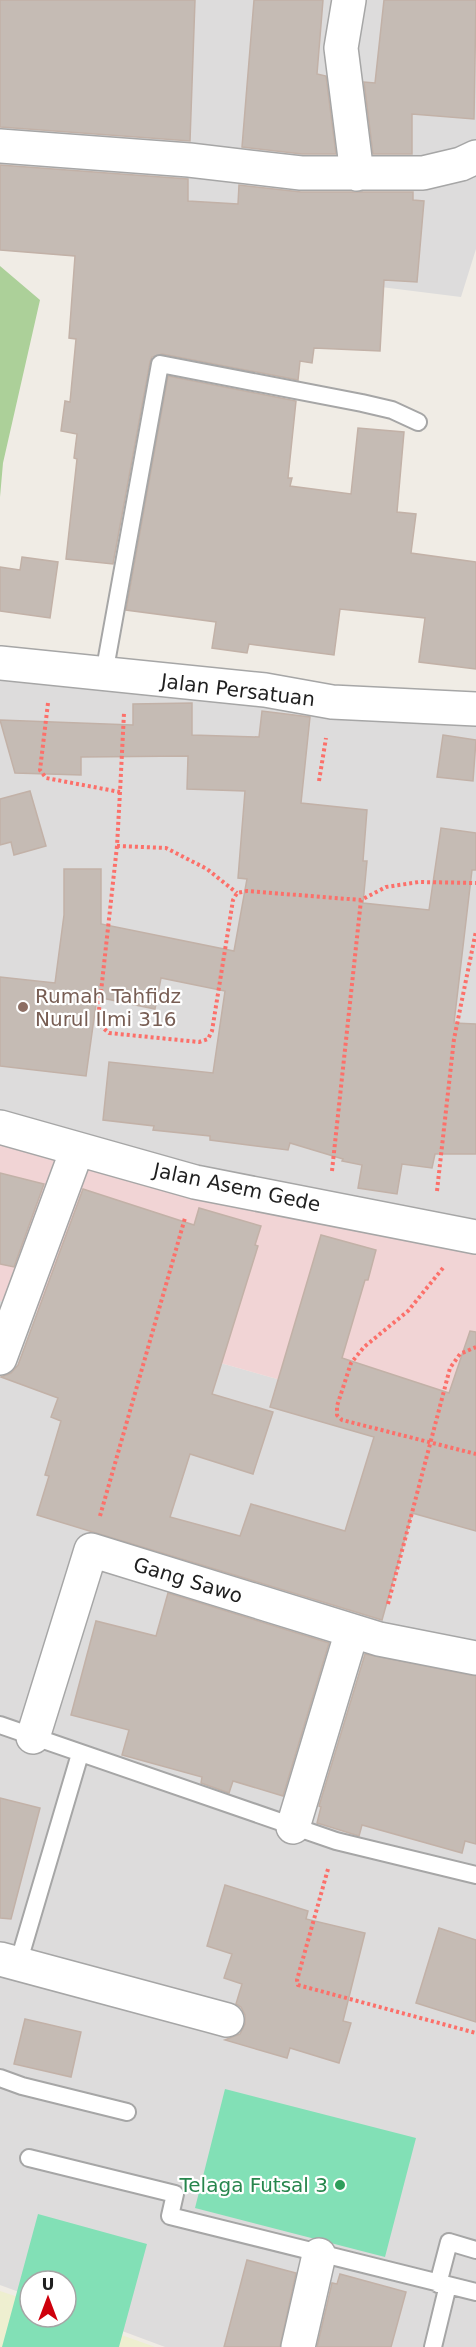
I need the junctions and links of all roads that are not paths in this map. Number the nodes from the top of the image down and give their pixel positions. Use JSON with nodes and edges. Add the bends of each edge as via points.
{"nodes":[{"id":1,"x":349,"y":0,"type":"edge"},
{"id":2,"x":0,"y":146,"type":"edge"},
{"id":3,"x":476,"y":157,"type":"edge"},
{"id":4,"x":357,"y":174,"type":"junction"},
{"id":5,"x":418,"y":422,"type":"dead end"},
{"id":6,"x":0,"y":663,"type":"edge"},
{"id":7,"x":114,"y":675,"type":"junction"},
{"id":8,"x":476,"y":709,"type":"edge"},
{"id":9,"x":0,"y":1127,"type":"edge"},
{"id":10,"x":77,"y":1150,"type":"junction"},
{"id":11,"x":474,"y":1237,"type":"edge"},
{"id":12,"x":0,"y":1358,"type":"edge"},
{"id":13,"x":365,"y":1635,"type":"junction"},
{"id":14,"x":476,"y":1658,"type":"edge"},
{"id":15,"x":0,"y":1725,"type":"edge"},
{"id":16,"x":33,"y":1737,"type":"junction"},
{"id":17,"x":80,"y":1754,"type":"junction"},
{"id":18,"x":293,"y":1827,"type":"junction"},
{"id":19,"x":476,"y":1875,"type":"edge"},
{"id":20,"x":9,"y":1962,"type":"edge"},
{"id":21,"x":227,"y":2020,"type":"dead end"},
{"id":22,"x":0,"y":2078,"type":"edge"},
{"id":23,"x":127,"y":2112,"type":"dead end"},
{"id":24,"x":29,"y":2158,"type":"dead end"},
{"id":25,"x":476,"y":2250,"type":"edge"},
{"id":26,"x":319,"y":2255,"type":"junction"},
{"id":27,"x":443,"y":2285,"type":"junction"},
{"id":28,"x":476,"y":2292,"type":"edge"},
{"id":29,"x":298,"y":2347,"type":"edge"},
{"id":30,"x":433,"y":2347,"type":"edge"}],
"edges":[{"from":1,"to":4,"type":"street","via":[[341,48]]},
{"from":2,"to":4,"type":"street"},
{"from":3,"to":4,"type":"street","via":[[423,173]]},
{"from":5,"to":7,"type":"lane","via":[[392,410],[362,403],[160,364]]},
{"from":6,"to":7,"type":"street","name":"Jalan Persatuan"},
{"from":7,"to":8,"type":"street","name":"Jalan Persatuan","via":[[265,690],[332,702]]},
{"from":9,"to":10,"type":"street","name":"Jalan Asem Gede"},
{"from":10,"to":11,"type":"street","name":"Jalan Asem Gede","via":[[195,1182]]},
{"from":10,"to":12,"type":"street"},
{"from":13,"to":14,"type":"street","name":"Gang Sawo"},
{"from":13,"to":16,"type":"street","name":"Gang Sawo","via":[[91,1550]]},
{"from":13,"to":18,"type":"street"},
{"from":15,"to":16,"type":"lane"},
{"from":16,"to":17,"type":"lane"},
{"from":17,"to":18,"type":"lane"},
{"from":17,"to":20,"type":"lane"},
{"from":18,"to":19,"type":"lane"},
{"from":20,"to":21,"type":"street"},
{"from":22,"to":23,"type":"lane"},
{"from":24,"to":26,"type":"lane","via":[[175,2194],[170,2216]]},
{"from":25,"to":27,"type":"lane","via":[[448,2242]]},
{"from":26,"to":27,"type":"lane"},
{"from":26,"to":29,"type":"street"},
{"from":27,"to":28,"type":"lane"},
{"from":27,"to":30,"type":"lane"}]}
